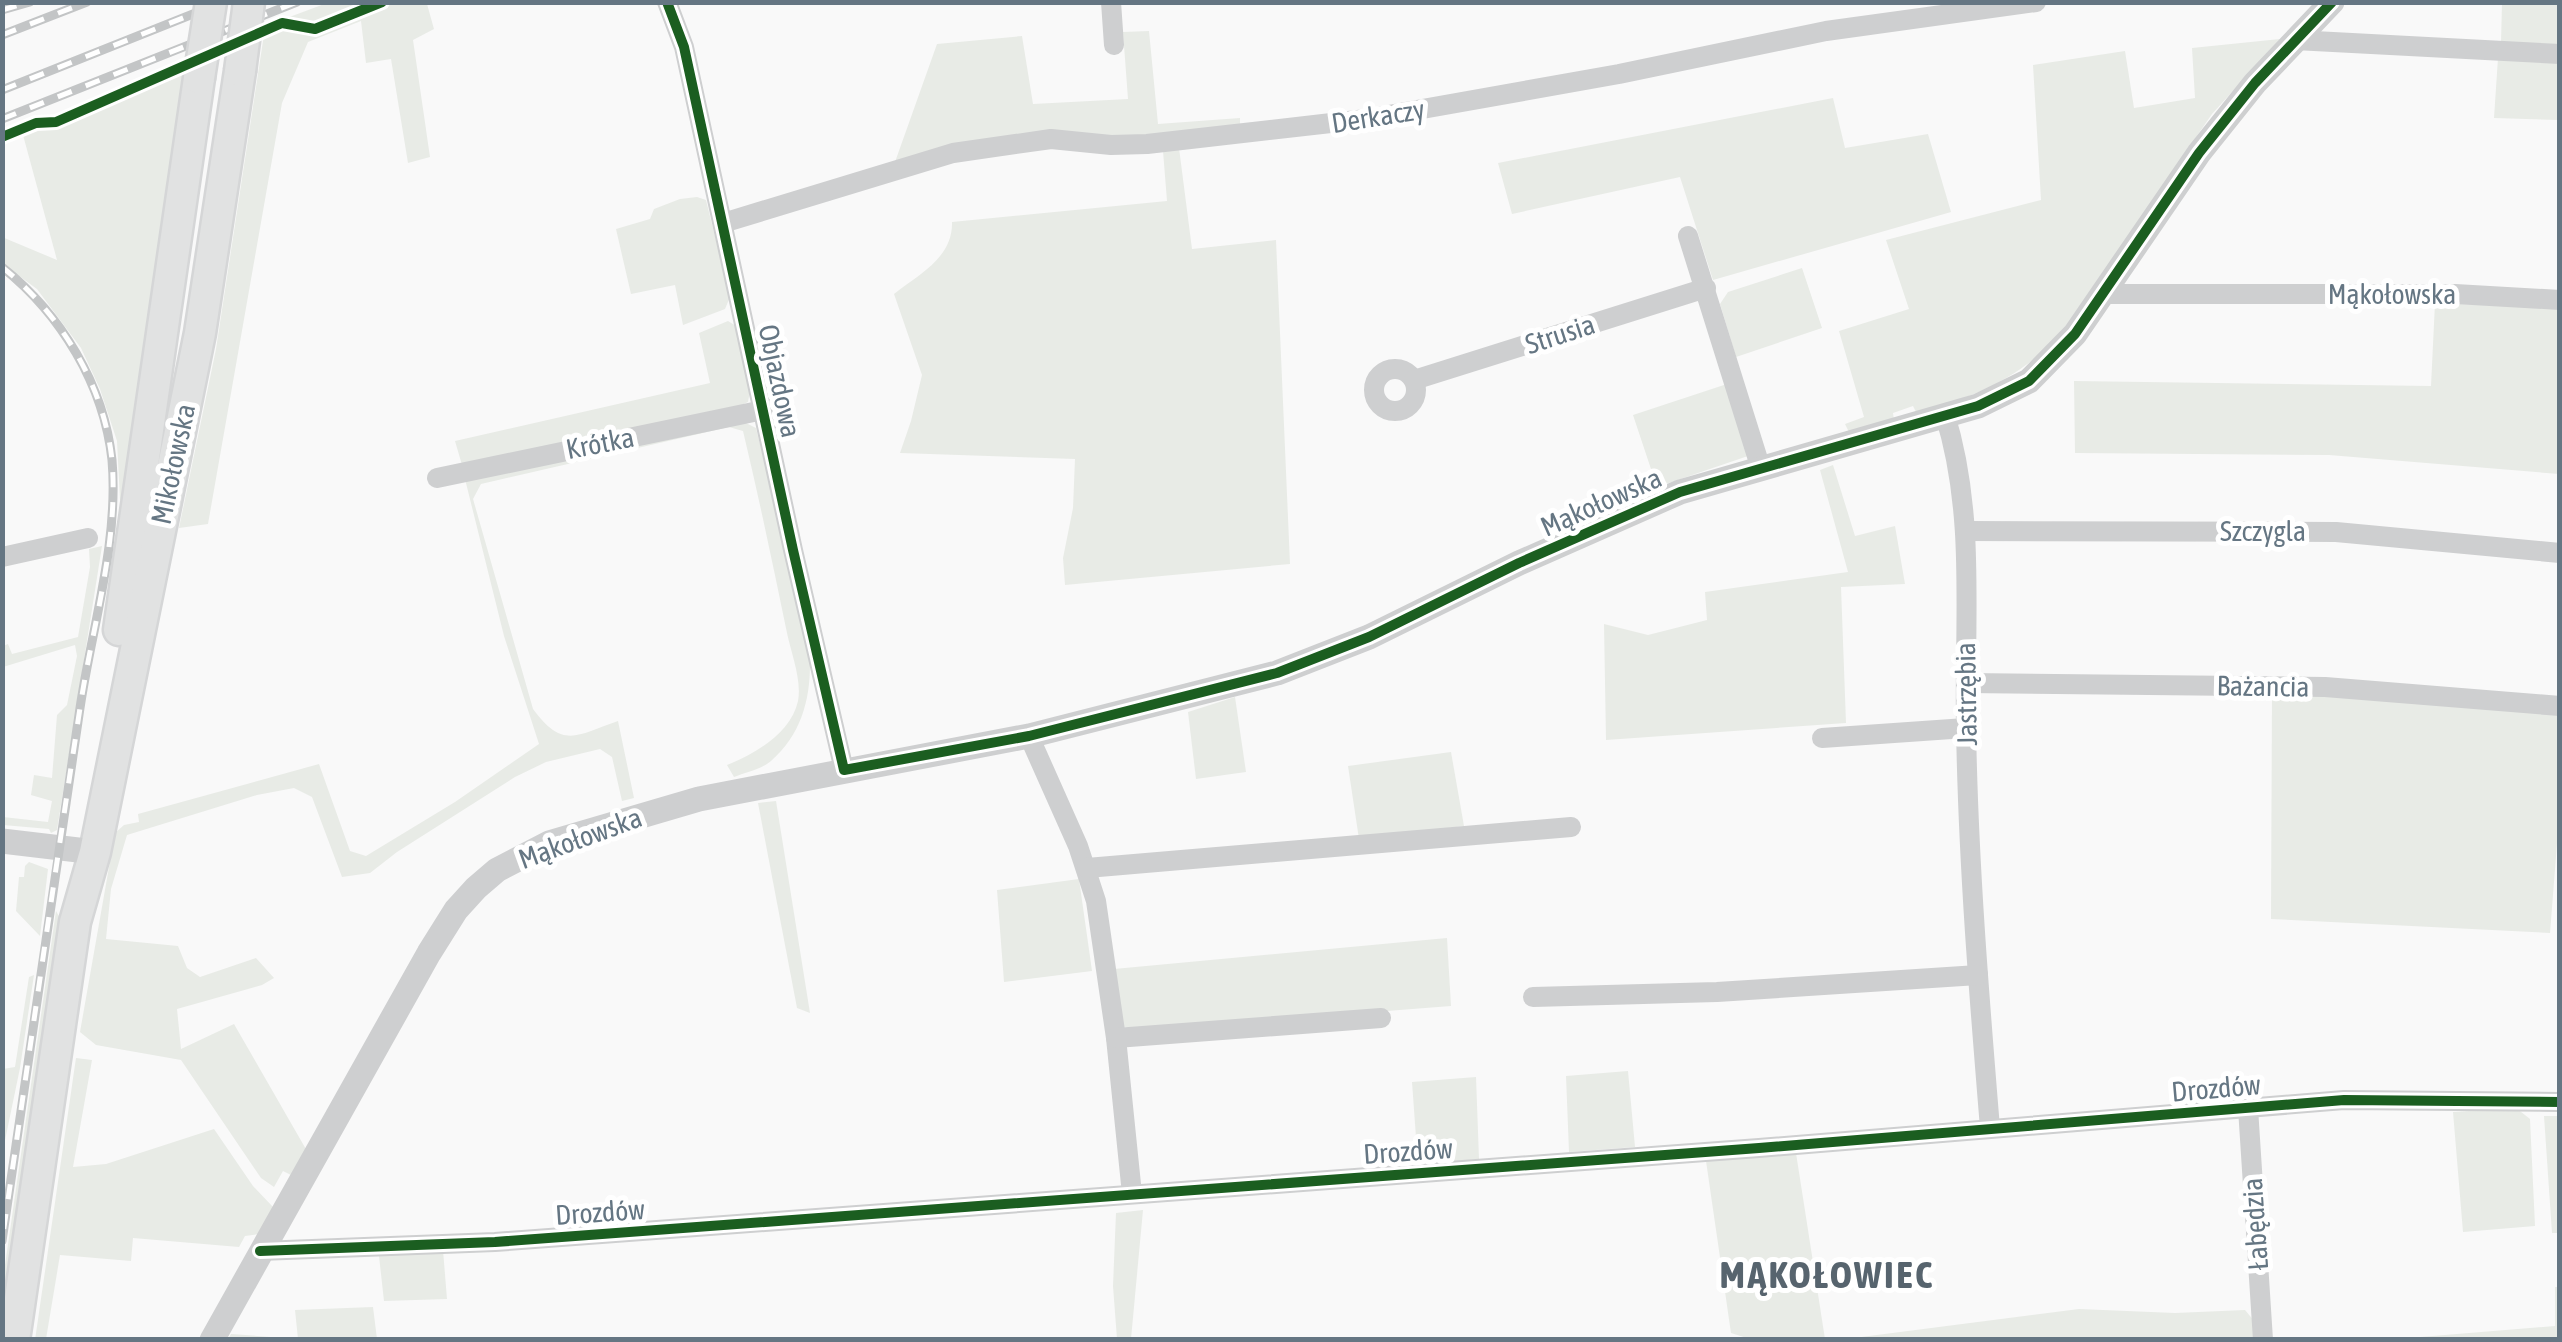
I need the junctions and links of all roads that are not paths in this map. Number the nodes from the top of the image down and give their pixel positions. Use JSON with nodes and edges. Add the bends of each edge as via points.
{"nodes":[{"id":1,"x":211,"y":2,"type":"edge"},
{"id":2,"x":249,"y":2,"type":"edge"},
{"id":3,"x":667,"y":2,"type":"edge"},
{"id":4,"x":1111,"y":2,"type":"edge"},
{"id":5,"x":2036,"y":2,"type":"edge"},
{"id":6,"x":2332,"y":2,"type":"edge"},
{"id":7,"x":2295,"y":40,"type":"junction"},
{"id":8,"x":1114,"y":45,"type":"dead end"},
{"id":9,"x":2560,"y":54,"type":"edge"},
{"id":10,"x":723,"y":224,"type":"junction"},
{"id":11,"x":1688,"y":236,"type":"dead end"},
{"id":12,"x":1706,"y":288,"type":"junction"},
{"id":13,"x":2105,"y":294,"type":"junction"},
{"id":14,"x":2560,"y":300,"type":"edge"},
{"id":15,"x":1414,"y":380,"type":"dead end"},
{"id":16,"x":763,"y":410,"type":"junction"},
{"id":17,"x":1945,"y":414,"type":"junction"},
{"id":18,"x":1761,"y":469,"type":"junction"},
{"id":19,"x":437,"y":478,"type":"dead end"},
{"id":20,"x":1965,"y":532,"type":"junction"},
{"id":21,"x":88,"y":538,"type":"dead end"},
{"id":22,"x":2560,"y":554,"type":"edge"},
{"id":23,"x":2,"y":556,"type":"edge"},
{"id":24,"x":1966,"y":683,"type":"junction"},
{"id":25,"x":2560,"y":706,"type":"edge"},
{"id":26,"x":1966,"y":728,"type":"junction"},
{"id":27,"x":1029,"y":736,"type":"junction"},
{"id":28,"x":1822,"y":738,"type":"dead end"},
{"id":29,"x":844,"y":770,"type":"junction"},
{"id":30,"x":1571,"y":827,"type":"dead end"},
{"id":31,"x":2,"y":841,"type":"edge"},
{"id":32,"x":88,"y":851,"type":"junction"},
{"id":33,"x":1088,"y":868,"type":"junction"},
{"id":34,"x":1978,"y":975,"type":"junction"},
{"id":35,"x":1533,"y":997,"type":"dead end"},
{"id":36,"x":1381,"y":1018,"type":"dead end"},
{"id":37,"x":1116,"y":1038,"type":"junction"},
{"id":38,"x":2560,"y":1102,"type":"edge"},
{"id":39,"x":2248,"y":1108,"type":"junction"},
{"id":40,"x":1990,"y":1128,"type":"junction"},
{"id":41,"x":1132,"y":1194,"type":"junction"},
{"id":42,"x":260,"y":1251,"type":"junction"},
{"id":43,"x":14,"y":1340,"type":"edge"},
{"id":44,"x":212,"y":1340,"type":"edge"},
{"id":45,"x":2263,"y":1340,"type":"edge"}],
"edges":[{"from":1,"to":32,"type":"main road","name":"Mikołowska","bridge":true},
{"from":2,"to":32,"type":"main road","name":"Mikołowska","bridge":true,"via":[[200,334]]},
{"from":3,"to":10,"type":"street","name":"Objazdowa","via":[[684,47]]},
{"from":4,"to":8,"type":"street"},
{"from":5,"to":10,"type":"street","name":"Derkaczy","via":[[1826,31],[1331,124],[1148,144],[1051,139],[953,153]]},
{"from":6,"to":7,"type":"street","name":"Mąkołowska"},
{"from":7,"to":9,"type":"street"},
{"from":7,"to":13,"type":"street","name":"Mąkołowska","via":[[2199,153]]},
{"from":10,"to":16,"type":"street","name":"Objazdowa"},
{"from":11,"to":12,"type":"street"},
{"from":12,"to":15,"type":"street","name":"Strusia"},
{"from":12,"to":18,"type":"street"},
{"from":13,"to":14,"type":"street","name":"Mąkołowska"},
{"from":13,"to":17,"type":"street","name":"Mąkołowska","via":[[2029,381]]},
{"from":16,"to":19,"type":"street","name":"Krótka"},
{"from":16,"to":29,"type":"street","name":"Objazdowa"},
{"from":17,"to":18,"type":"street","name":"Mąkołowska"},
{"from":17,"to":20,"type":"street","name":"Jastrzębia"},
{"from":18,"to":27,"type":"street","name":"Mąkołowska","via":[[1633,511],[1277,673]]},
{"from":20,"to":22,"type":"street","name":"Szczygla","via":[[2336,532]]},
{"from":20,"to":24,"type":"street","name":"Jastrzębia"},
{"from":21,"to":23,"type":"street"},
{"from":24,"to":25,"type":"street","name":"Bażancia","via":[[2325,686]]},
{"from":24,"to":26,"type":"street","name":"Jastrzębia"},
{"from":26,"to":28,"type":"street"},
{"from":26,"to":34,"type":"street","name":"Jastrzębia"},
{"from":27,"to":29,"type":"street","name":"Mąkołowska"},
{"from":27,"to":33,"type":"street"},
{"from":29,"to":42,"type":"street","name":"Mąkołowska","via":[[667,808],[548,843],[498,870],[456,910],[429,953]]},
{"from":30,"to":33,"type":"street"},
{"from":31,"to":32,"type":"street"},
{"from":32,"to":43,"type":"main road","name":"Mikołowska"},
{"from":33,"to":37,"type":"street"},
{"from":34,"to":35,"type":"street"},
{"from":34,"to":40,"type":"street","name":"Jastrzębia"},
{"from":36,"to":37,"type":"street"},
{"from":37,"to":41,"type":"street"},
{"from":38,"to":39,"type":"street","name":"Drozdów","via":[[2344,1100]]},
{"from":39,"to":40,"type":"street","name":"Drozdów"},
{"from":39,"to":45,"type":"street","name":"Łabędzia"},
{"from":40,"to":41,"type":"street","name":"Drozdów"},
{"from":41,"to":42,"type":"street","name":"Drozdów","via":[[496,1242]]},
{"from":42,"to":44,"type":"street","name":"Mąkołowska"}]}
